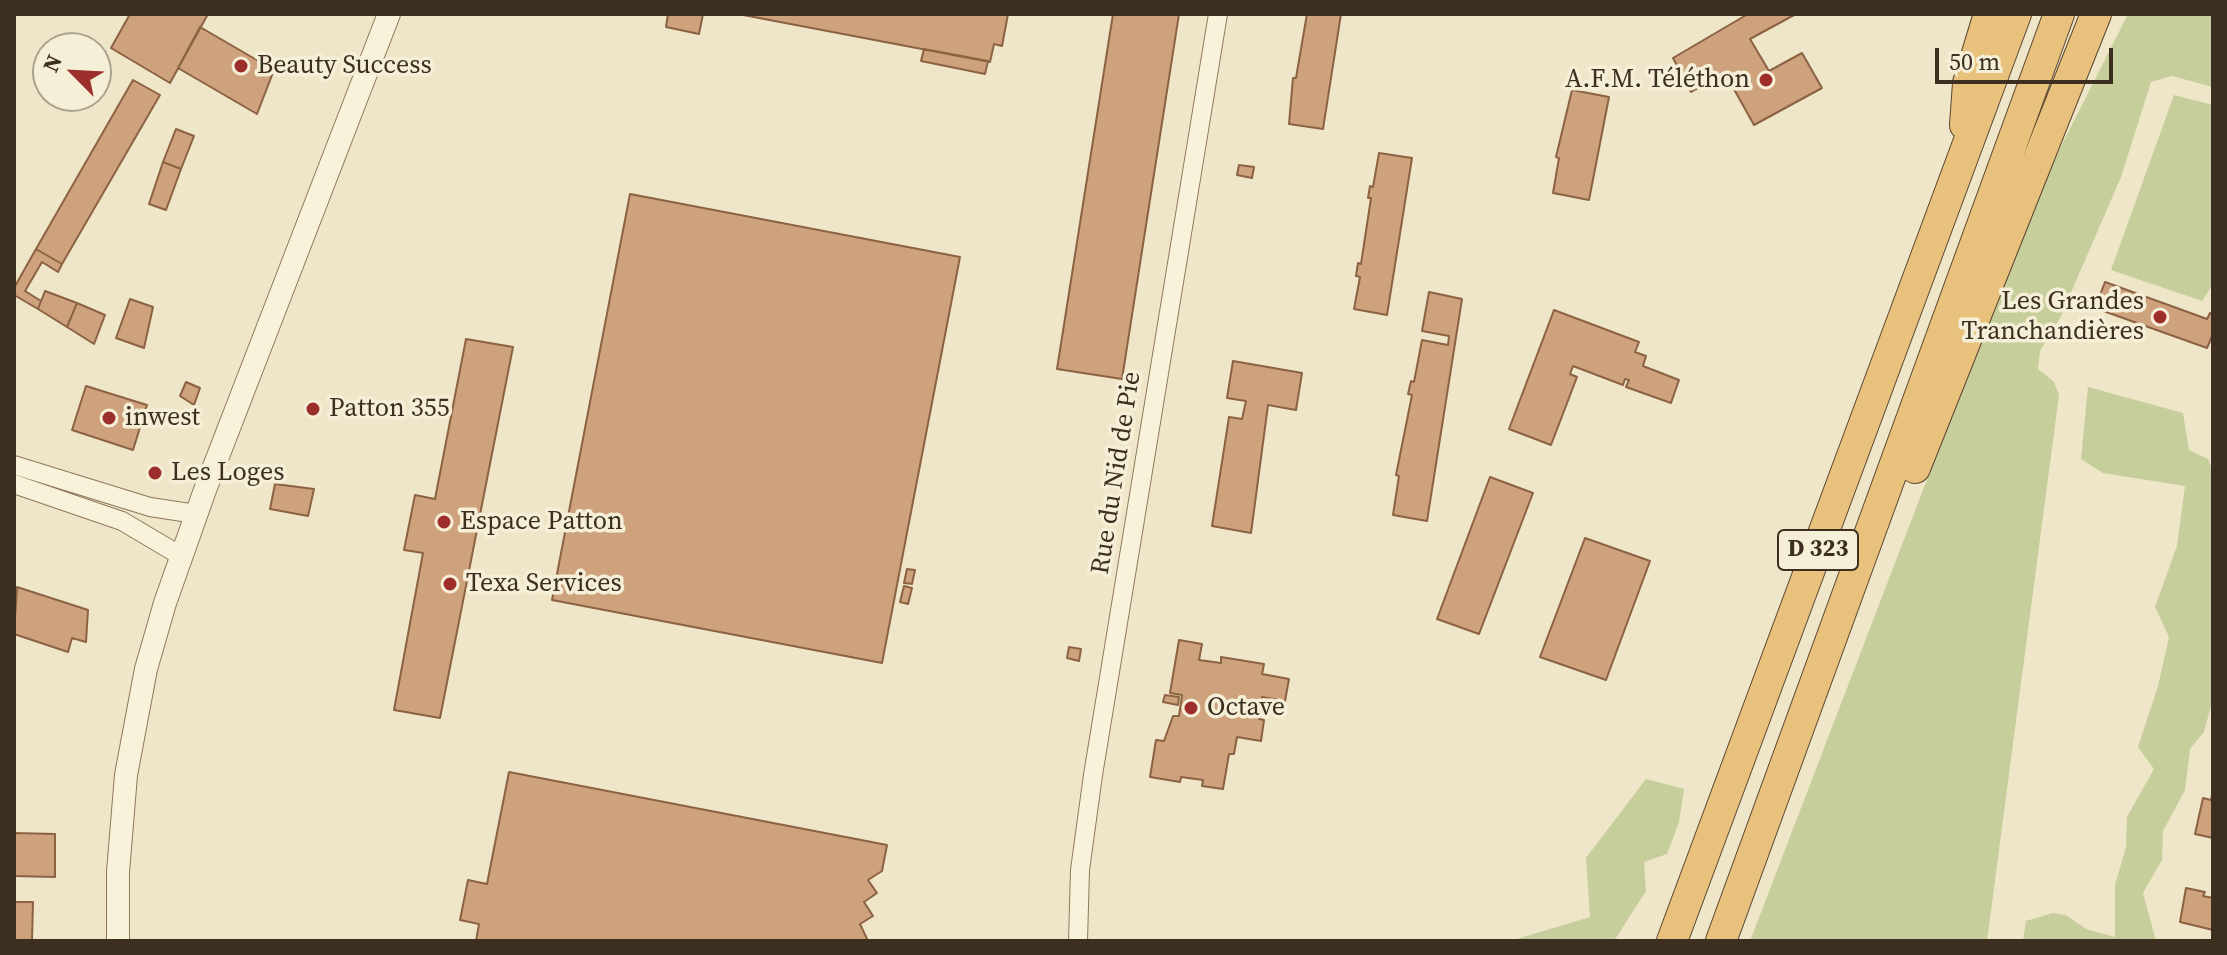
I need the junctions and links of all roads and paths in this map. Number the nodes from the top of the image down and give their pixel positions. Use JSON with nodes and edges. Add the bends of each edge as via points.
{"nodes":[{"id":1,"x":389,"y":14,"type":"edge"},
{"id":2,"x":1218,"y":14,"type":"edge"},
{"id":3,"x":1989,"y":14,"type":"edge"},
{"id":4,"x":2016,"y":14,"type":"edge"},
{"id":5,"x":2059,"y":14,"type":"edge"},
{"id":6,"x":2096,"y":14,"type":"edge"},
{"id":7,"x":2115,"y":14,"type":"edge"},
{"id":8,"x":2050,"y":131,"type":"junction"},
{"id":9,"x":1962,"y":159,"type":"junction"},
{"id":10,"x":14,"y":465,"type":"edge"},
{"id":11,"x":14,"y":484,"type":"edge"},
{"id":12,"x":196,"y":514,"type":"junction"},
{"id":13,"x":181,"y":556,"type":"junction"},
{"id":14,"x":1812,"y":695,"type":"junction"},
{"id":15,"x":118,"y":941,"type":"edge"},
{"id":16,"x":1078,"y":941,"type":"edge"},
{"id":17,"x":1672,"y":941,"type":"edge"},
{"id":18,"x":1721,"y":941,"type":"edge"}],
"edges":[{"from":1,"to":12,"type":"street"},
{"from":2,"to":16,"type":"street","name":"Rue du Nid de Pie","via":[[1097,750],[1080,870]]},
{"from":3,"to":9,"type":"highway","via":[[1968,83]]},
{"from":4,"to":9,"type":"highway","number":"D 323"},
{"from":5,"to":14,"type":"highway","number":"D 323"},
{"from":6,"to":8,"type":"highway"},
{"from":7,"to":8,"type":"highway"},
{"from":8,"to":14,"type":"highway","via":[[1848,635]]},
{"from":9,"to":17,"type":"highway","number":"D 323"},
{"from":10,"to":12,"type":"street","via":[[150,507]]},
{"from":11,"to":13,"type":"street","via":[[122,521]]},
{"from":12,"to":13,"type":"street"},
{"from":13,"to":15,"type":"street","via":[[146,669],[126,775]]},
{"from":14,"to":18,"type":"highway","number":"D 323"}]}
